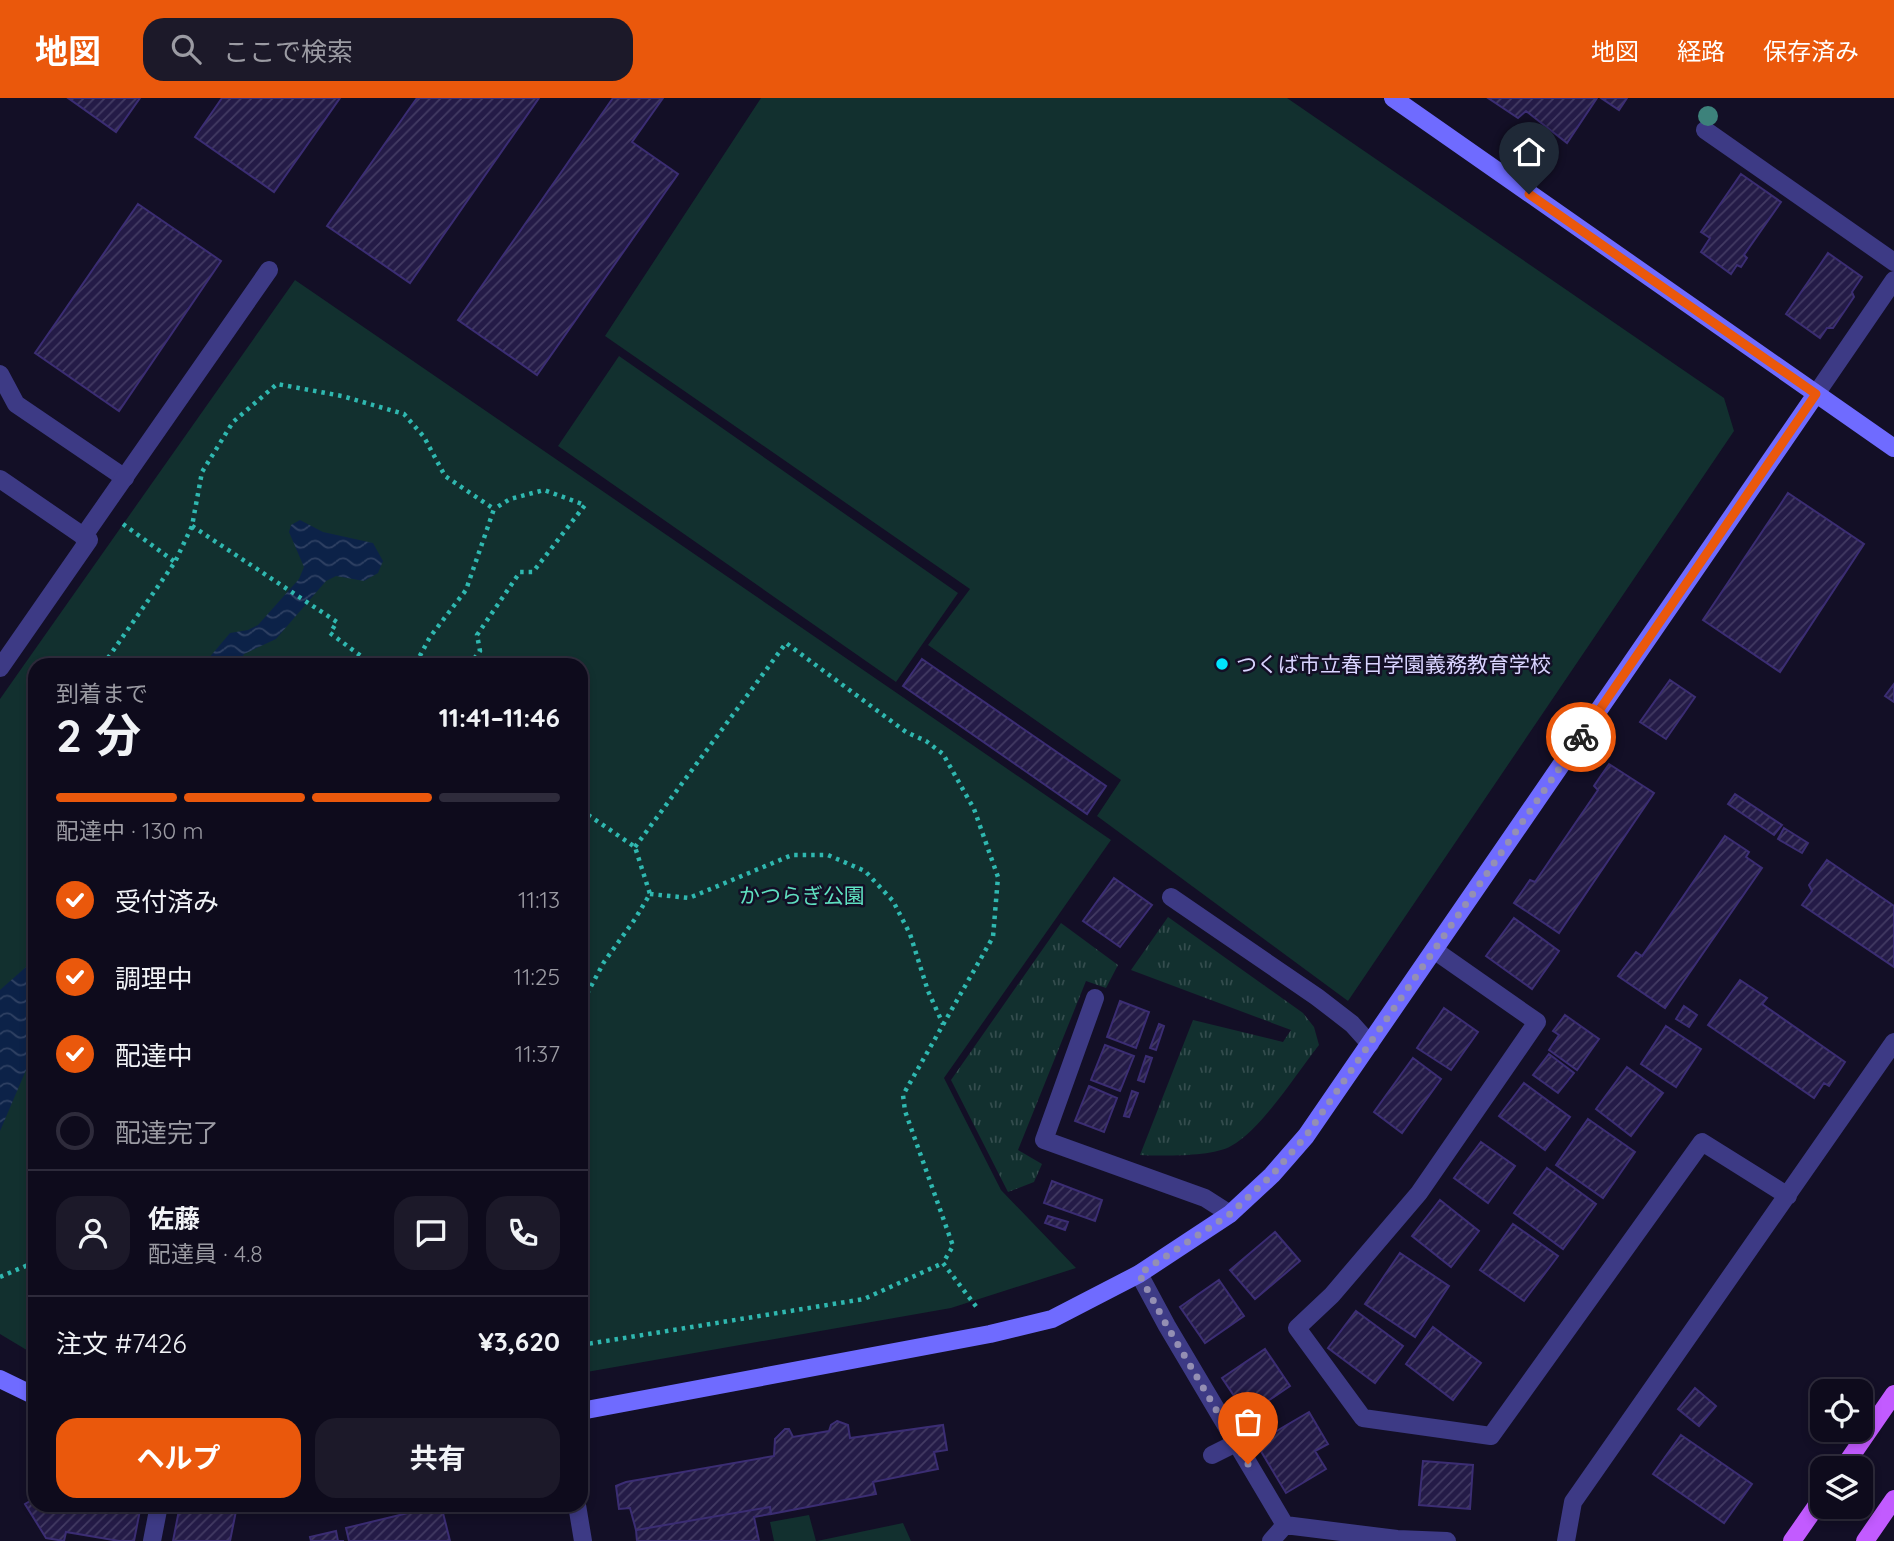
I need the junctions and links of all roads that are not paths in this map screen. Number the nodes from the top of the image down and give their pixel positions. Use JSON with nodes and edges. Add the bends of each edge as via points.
{"nodes":[{"id":1,"x":1393,"y":98,"type":"edge"},
{"id":2,"x":1705,"y":130,"type":"dead end"},
{"id":3,"x":1894,"y":262,"type":"edge"},
{"id":4,"x":269,"y":270,"type":"dead end"},
{"id":5,"x":1894,"y":281,"type":"edge"},
{"id":6,"x":0,"y":374,"type":"edge"},
{"id":7,"x":1816,"y":394,"type":"junction"},
{"id":8,"x":1894,"y":448,"type":"edge"},
{"id":9,"x":125,"y":478,"type":"junction"},
{"id":10,"x":0,"y":479,"type":"edge"},
{"id":11,"x":83,"y":537,"type":"junction"},
{"id":12,"x":0,"y":668,"type":"edge"},
{"id":13,"x":1171,"y":897,"type":"dead end"},
{"id":14,"x":1434,"y":950,"type":"junction"},
{"id":15,"x":1095,"y":998,"type":"dead end"},
{"id":16,"x":1894,"y":1042,"type":"edge"},
{"id":17,"x":1370,"y":1044,"type":"junction"},
{"id":18,"x":1788,"y":1196,"type":"junction"},
{"id":19,"x":1230,"y":1214,"type":"junction"},
{"id":20,"x":1139,"y":1274,"type":"junction"},
{"id":21,"x":0,"y":1379,"type":"edge"},
{"id":22,"x":28,"y":1393,"type":"edge"},
{"id":23,"x":1894,"y":1394,"type":"edge"},
{"id":24,"x":588,"y":1410,"type":"edge"},
{"id":25,"x":1236,"y":1443,"type":"junction"},
{"id":26,"x":1212,"y":1455,"type":"dead end"},
{"id":27,"x":1851,"y":1456,"type":"edge"},
{"id":28,"x":1894,"y":1499,"type":"edge"},
{"id":29,"x":158,"y":1512,"type":"edge"},
{"id":30,"x":578,"y":1512,"type":"edge"},
{"id":31,"x":1810,"y":1516,"type":"edge"},
{"id":32,"x":1285,"y":1525,"type":"junction"},
{"id":33,"x":1397,"y":1540,"type":"edge"},
{"id":34,"x":152,"y":1541,"type":"edge"},
{"id":35,"x":583,"y":1541,"type":"edge"},
{"id":36,"x":1271,"y":1541,"type":"edge"},
{"id":37,"x":1447,"y":1541,"type":"edge"},
{"id":38,"x":1566,"y":1541,"type":"edge"},
{"id":39,"x":1792,"y":1541,"type":"edge"},
{"id":40,"x":1865,"y":1541,"type":"edge"}],
"edges":[{"from":1,"to":7,"type":"street"},
{"from":2,"to":3,"type":"street"},
{"from":4,"to":9,"type":"street"},
{"from":5,"to":7,"type":"street"},
{"from":6,"to":9,"type":"street","via":[[16,404]]},
{"from":7,"to":8,"type":"street"},
{"from":7,"to":14,"type":"street"},
{"from":9,"to":11,"type":"street"},
{"from":10,"to":11,"type":"street"},
{"from":11,"to":12,"type":"street","via":[[89,540]]},
{"from":13,"to":17,"type":"street","via":[[1317,998]]},
{"from":14,"to":17,"type":"street"},
{"from":14,"to":18,"type":"street","via":[[1537,1022],[1419,1193],[1332,1295],[1297,1328],[1363,1418],[1491,1436],[1702,1142]]},
{"from":15,"to":19,"type":"street","via":[[1044,1140],[1205,1198]]},
{"from":16,"to":18,"type":"street"},
{"from":17,"to":19,"type":"street","via":[[1306,1136]]},
{"from":18,"to":38,"type":"street","via":[[1573,1502]]},
{"from":19,"to":20,"type":"street"},
{"from":20,"to":24,"type":"street","via":[[1052,1319]]},
{"from":20,"to":25,"type":"street"},
{"from":21,"to":22,"type":"street"},
{"from":23,"to":27,"type":"main road"},
{"from":25,"to":26,"type":"street"},
{"from":25,"to":32,"type":"street"},
{"from":28,"to":40,"type":"main road"},
{"from":29,"to":34,"type":"street"},
{"from":30,"to":35,"type":"street"},
{"from":31,"to":39,"type":"main road"},
{"from":32,"to":33,"type":"street"},
{"from":32,"to":36,"type":"street"},
{"from":33,"to":37,"type":"street"}]}
